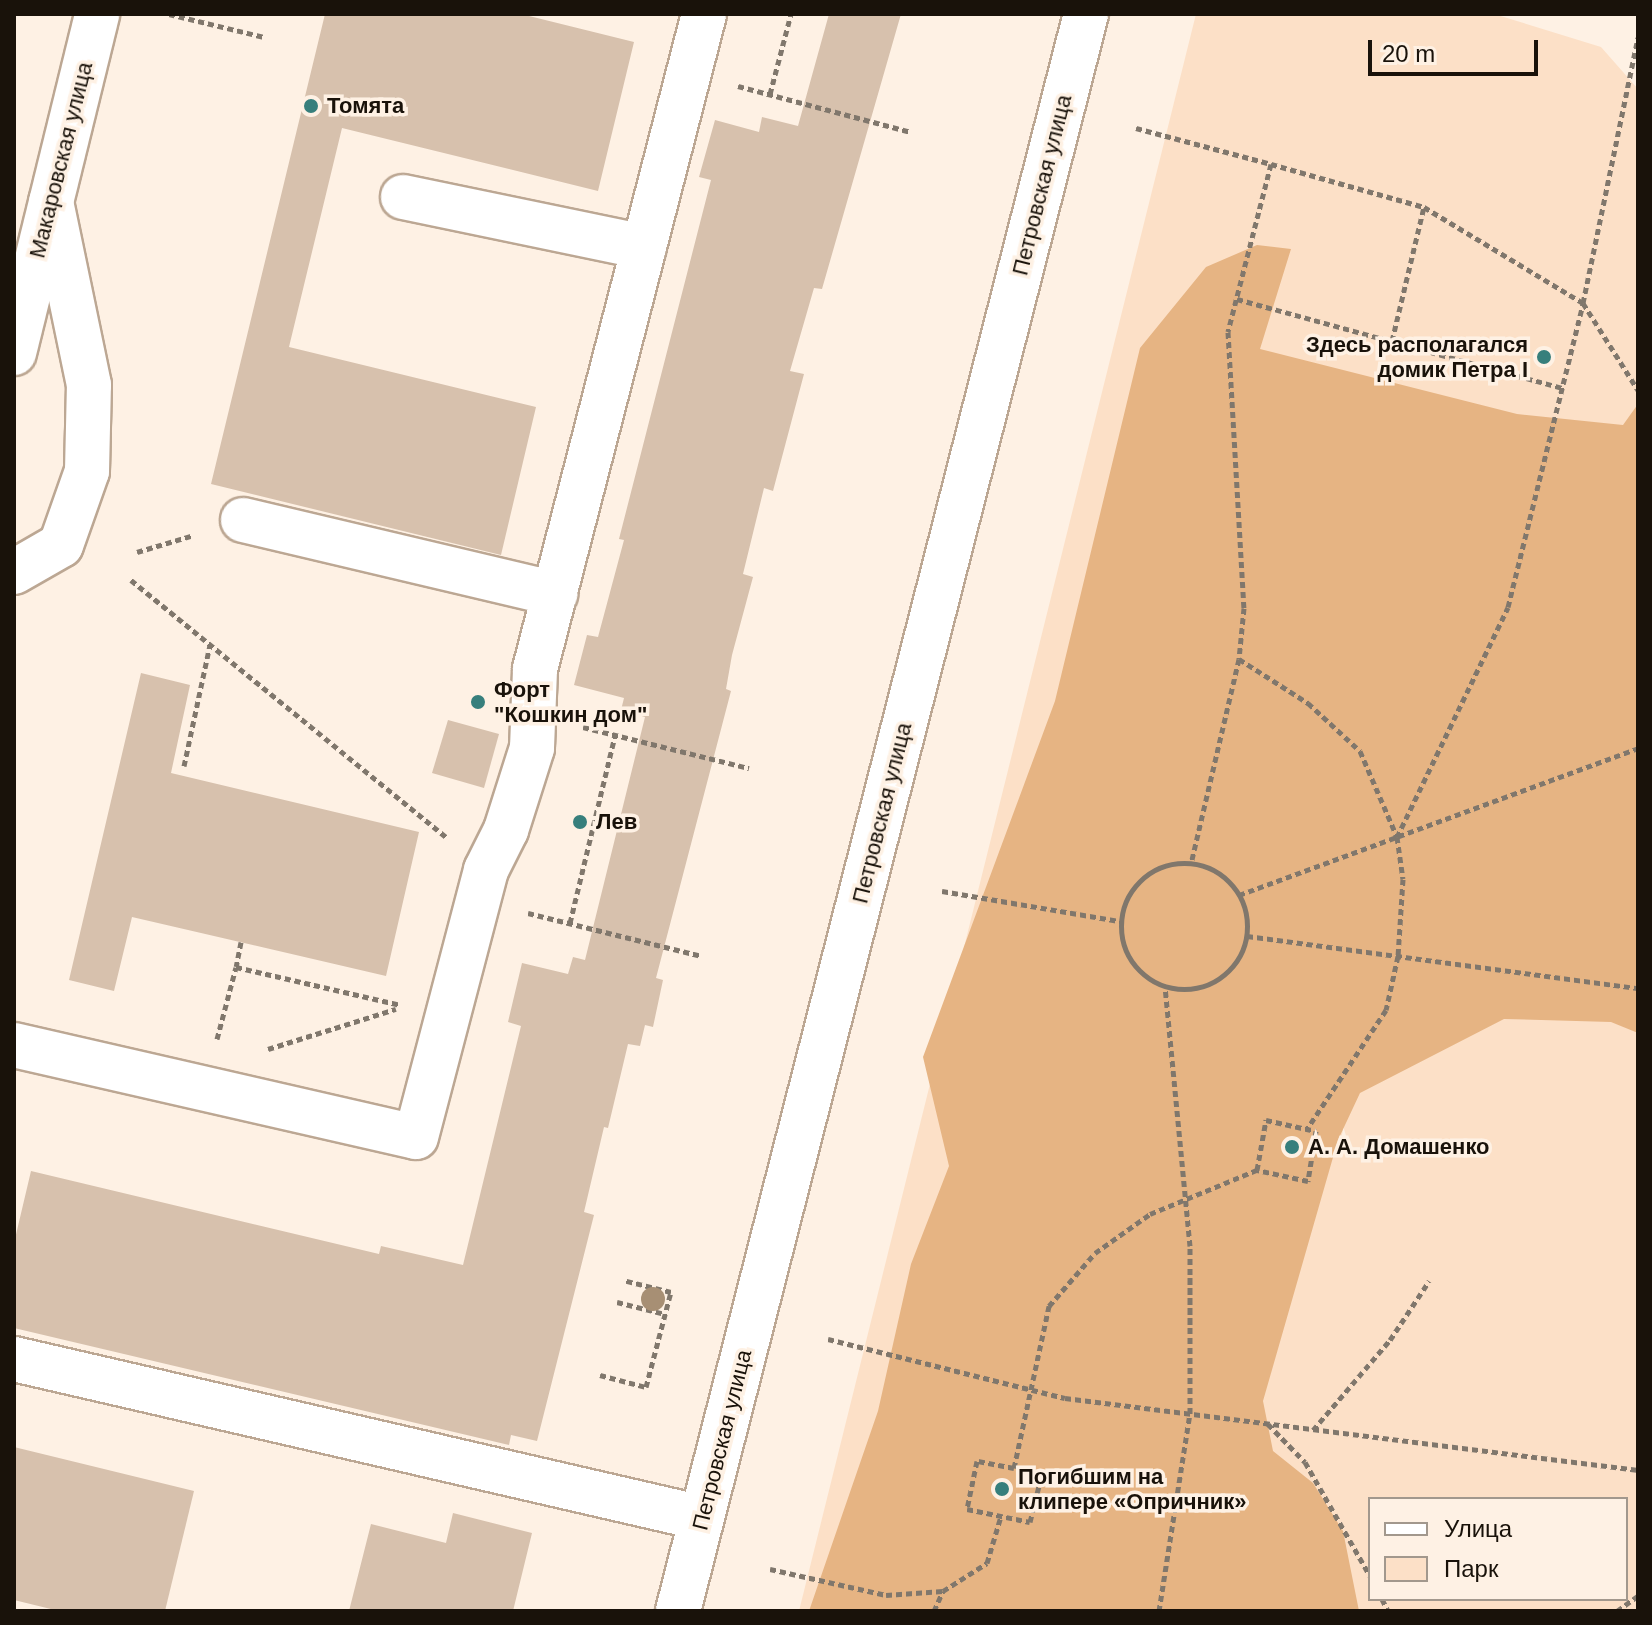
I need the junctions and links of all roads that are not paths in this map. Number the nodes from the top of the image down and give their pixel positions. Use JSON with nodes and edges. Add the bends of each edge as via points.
{"nodes":[{"id":1,"x":97,"y":14,"type":"edge"},
{"id":2,"x":704,"y":14,"type":"edge"},
{"id":3,"x":1086,"y":14,"type":"edge"},
{"id":4,"x":403,"y":197,"type":"dead end"},
{"id":5,"x":51,"y":202,"type":"junction"},
{"id":6,"x":644,"y":247,"type":"junction"},
{"id":7,"x":14,"y":353,"type":"edge"},
{"id":8,"x":243,"y":520,"type":"dead end"},
{"id":9,"x":14,"y":572,"type":"edge"},
{"id":10,"x":555,"y":594,"type":"junction"},
{"id":11,"x":14,"y":1045,"type":"edge"},
{"id":12,"x":14,"y":1359,"type":"edge"},
{"id":13,"x":702,"y":1518,"type":"junction"},
{"id":14,"x":678,"y":1611,"type":"edge"}],
"edges":[{"from":1,"to":5,"type":"street","name":"Макаровская улица"},
{"from":2,"to":6,"type":"street"},
{"from":3,"to":13,"type":"street","name":"Петровская улица"},
{"from":4,"to":6,"type":"street"},
{"from":5,"to":7,"type":"street","name":"Макаровская улица"},
{"from":5,"to":9,"type":"street","via":[[89,385],[87,471],[61,545]]},
{"from":6,"to":10,"type":"street"},
{"from":8,"to":10,"type":"street"},
{"from":10,"to":11,"type":"street","via":[[535,669],[535,715],[519,794],[478,901],[416,1137]]},
{"from":12,"to":13,"type":"street"},
{"from":13,"to":14,"type":"street","name":"Петровская улица"}]}
